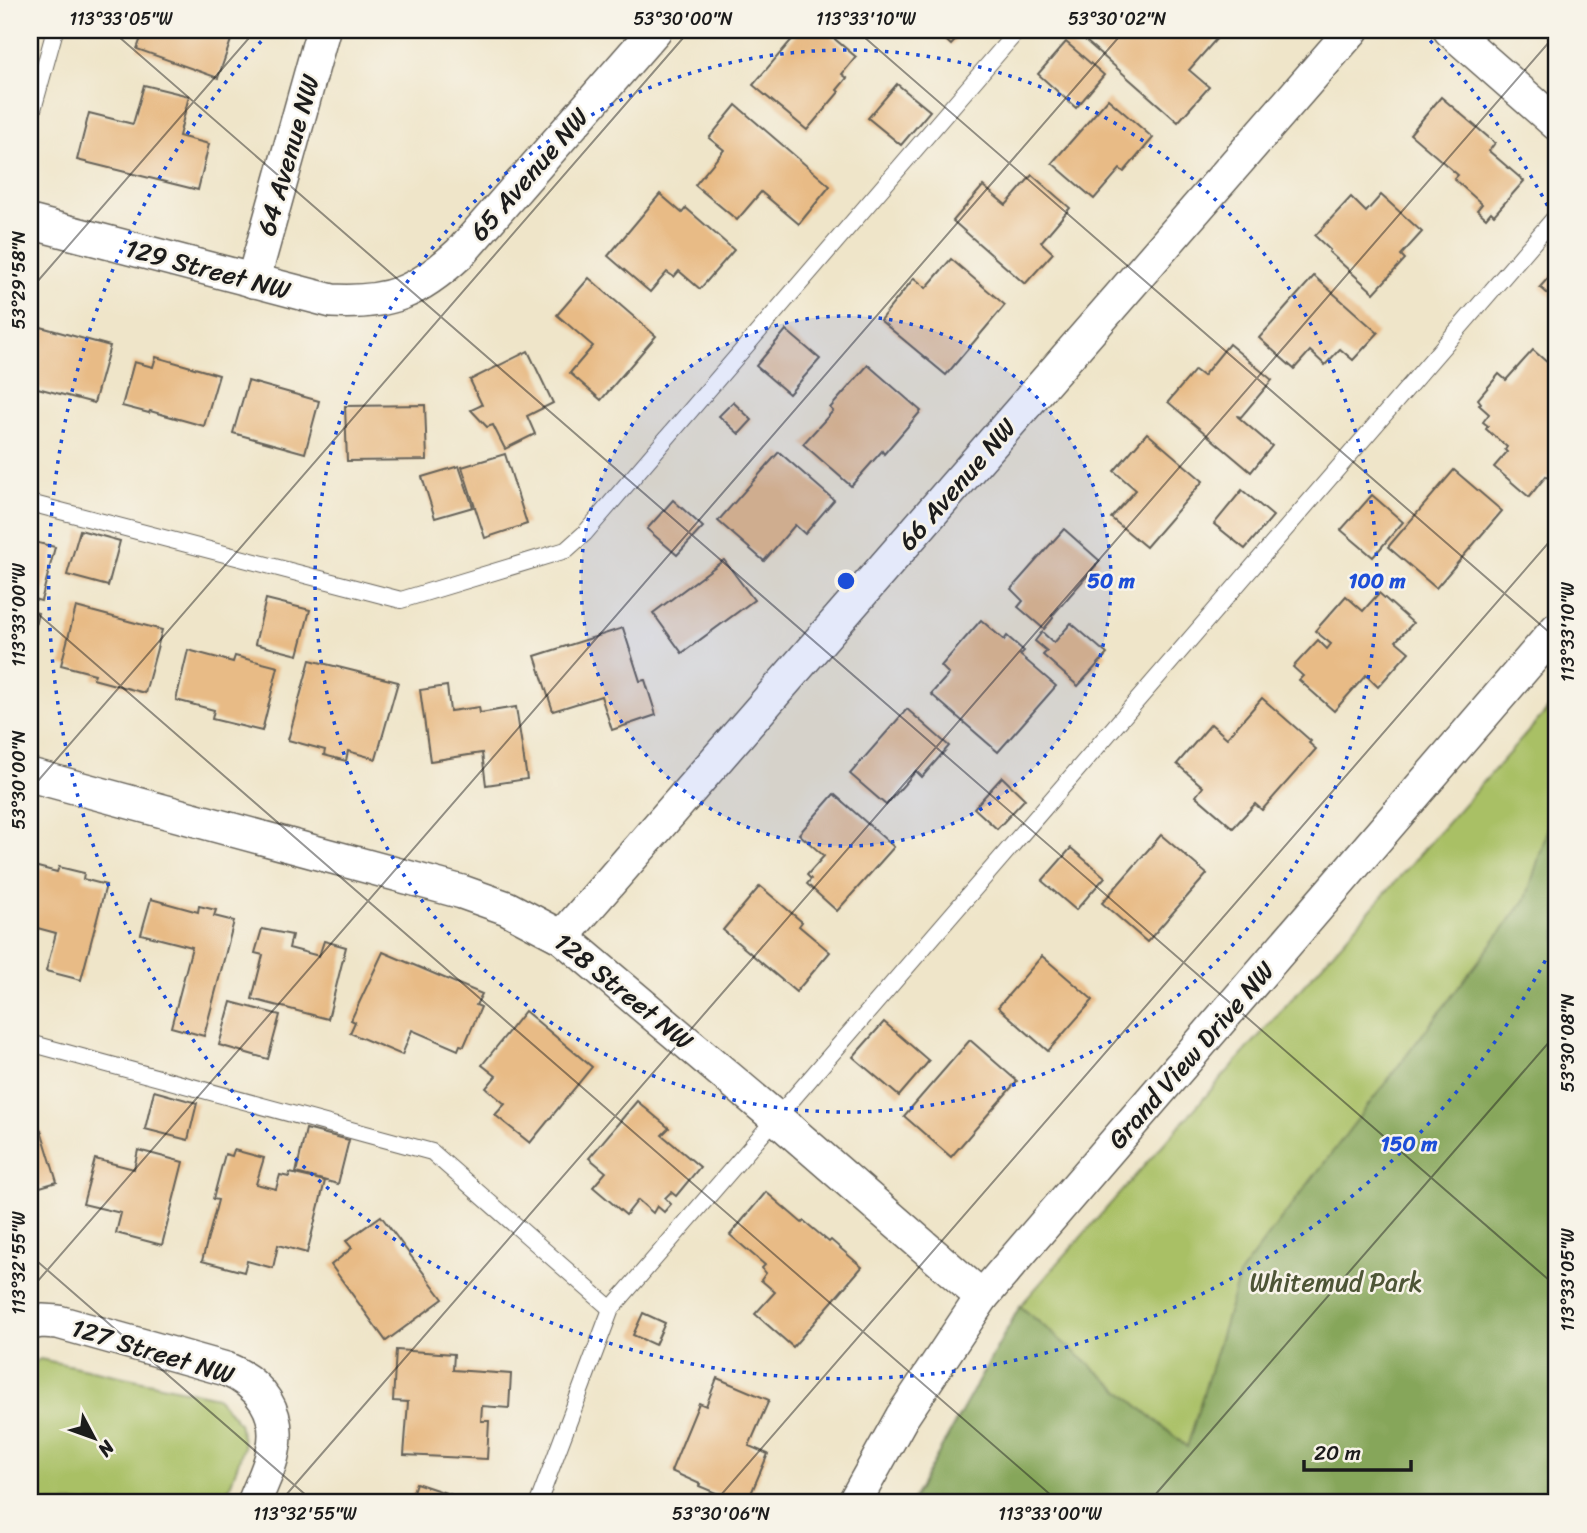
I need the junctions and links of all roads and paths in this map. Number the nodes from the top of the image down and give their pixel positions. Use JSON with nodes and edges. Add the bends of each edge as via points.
{"nodes":[{"id":1,"x":55,"y":30,"type":"edge"},
{"id":2,"x":323,"y":30,"type":"edge"},
{"id":3,"x":653,"y":30,"type":"edge"},
{"id":4,"x":1018,"y":30,"type":"edge"},
{"id":5,"x":1352,"y":30,"type":"edge"},
{"id":6,"x":1450,"y":30,"type":"edge"},
{"id":7,"x":30,"y":120,"type":"edge"},
{"id":8,"x":1557,"y":124,"type":"edge"},
{"id":9,"x":1557,"y":215,"type":"edge"},
{"id":10,"x":30,"y":222,"type":"edge"},
{"id":11,"x":253,"y":281,"type":"junction"},
{"id":12,"x":389,"y":299,"type":"joint"},
{"id":13,"x":30,"y":503,"type":"edge"},
{"id":14,"x":1557,"y":629,"type":"edge"},
{"id":15,"x":30,"y":775,"type":"edge"},
{"id":16,"x":562,"y":937,"type":"junction"},
{"id":17,"x":30,"y":1043,"type":"edge"},
{"id":18,"x":775,"y":1116,"type":"junction"},
{"id":19,"x":982,"y":1297,"type":"junction"},
{"id":20,"x":611,"y":1308,"type":"junction"},
{"id":21,"x":30,"y":1323,"type":"edge"},
{"id":22,"x":254,"y":1503,"type":"edge"},
{"id":23,"x":538,"y":1503,"type":"edge"},
{"id":24,"x":854,"y":1503,"type":"edge"}],
"edges":[{"from":1,"to":7,"type":"lane"},
{"from":2,"to":11,"type":"street","name":"64 Avenue NW"},
{"from":3,"to":12,"type":"street","name":"65 Avenue NW","via":[[460,253],[436,275]]},
{"from":4,"to":13,"type":"lane","via":[[566,550],[401,600]]},
{"from":5,"to":16,"type":"street","name":"66 Avenue NW"},
{"from":6,"to":8,"type":"street"},
{"from":9,"to":18,"type":"lane"},
{"from":10,"to":11,"type":"street","name":"129 Street NW"},
{"from":11,"to":12,"type":"street","name":"129 Street NW","via":[[332,301]]},
{"from":14,"to":19,"type":"street","name":"Grand View Drive NW"},
{"from":15,"to":16,"type":"street","name":"128 Street NW","via":[[462,892],[507,908]]},
{"from":16,"to":18,"type":"street","name":"128 Street NW"},
{"from":17,"to":20,"type":"lane","via":[[432,1152]]},
{"from":18,"to":19,"type":"street","name":"128 Street NW"},
{"from":18,"to":20,"type":"lane"},
{"from":19,"to":24,"type":"street","name":"Grand View Drive NW","via":[[902,1417]]},
{"from":20,"to":23,"type":"lane"},
{"from":21,"to":22,"type":"street","name":"127 Street NW","via":[[58,1322],[226,1369],[256,1386],[267,1400],[275,1434]]}]}
